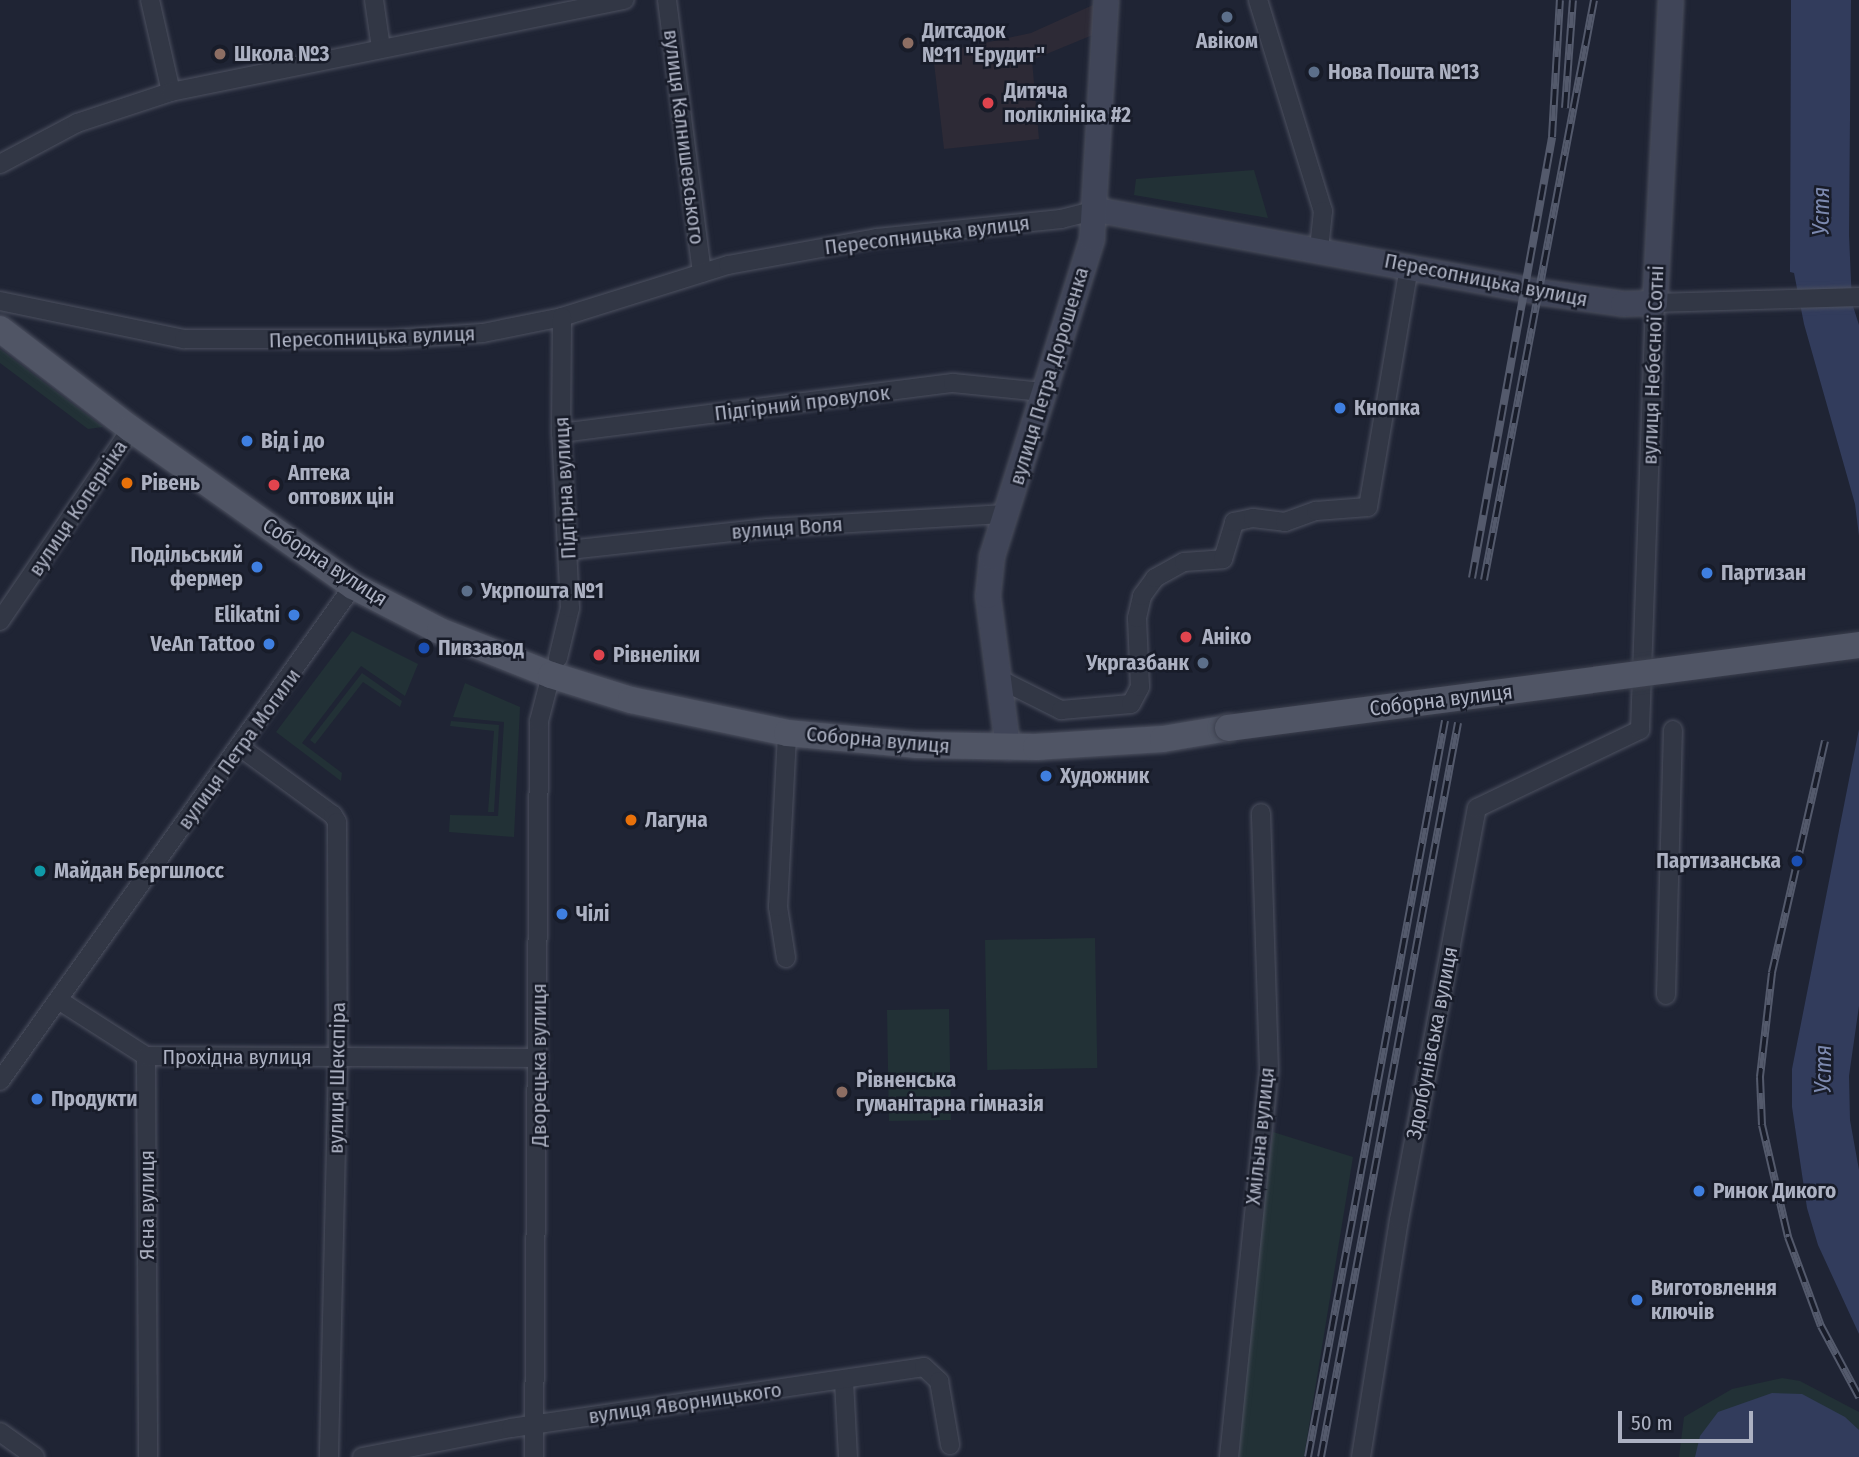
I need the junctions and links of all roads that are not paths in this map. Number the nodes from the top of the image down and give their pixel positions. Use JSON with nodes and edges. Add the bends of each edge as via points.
{"nodes":[{"id":1,"x":150,"y":0,"type":"edge"},
{"id":2,"x":374,"y":0,"type":"edge"},
{"id":3,"x":625,"y":0,"type":"edge"},
{"id":4,"x":667,"y":0,"type":"edge"},
{"id":5,"x":1106,"y":0,"type":"edge"},
{"id":6,"x":1258,"y":0,"type":"edge"},
{"id":7,"x":1671,"y":0,"type":"edge"},
{"id":8,"x":381,"y":48,"type":"junction"},
{"id":9,"x":172,"y":92,"type":"junction"},
{"id":10,"x":0,"y":164,"type":"edge"},
{"id":11,"x":1097,"y":211,"type":"junction"},
{"id":12,"x":1319,"y":249,"type":"junction"},
{"id":13,"x":1409,"y":266,"type":"junction"},
{"id":14,"x":702,"y":273,"type":"junction"},
{"id":15,"x":1857,"y":297,"type":"edge"},
{"id":16,"x":1,"y":301,"type":"edge"},
{"id":17,"x":1655,"y":303,"type":"junction"},
{"id":18,"x":562,"y":317,"type":"junction"},
{"id":19,"x":0,"y":329,"type":"edge"},
{"id":20,"x":1043,"y":392,"type":"junction"},
{"id":21,"x":131,"y":429,"type":"junction"},
{"id":22,"x":561,"y":433,"type":"junction"},
{"id":23,"x":1006,"y":514,"type":"junction"},
{"id":24,"x":569,"y":550,"type":"junction"},
{"id":25,"x":354,"y":586,"type":"junction"},
{"id":26,"x":0,"y":621,"type":"edge"},
{"id":27,"x":1859,"y":645,"type":"edge"},
{"id":28,"x":554,"y":666,"type":"junction"},
{"id":29,"x":997,"y":678,"type":"junction"},
{"id":30,"x":1640,"y":730,"type":"joint"},
{"id":31,"x":1673,"y":730,"type":"dead end"},
{"id":32,"x":787,"y":733,"type":"junction"},
{"id":33,"x":240,"y":747,"type":"junction"},
{"id":34,"x":1008,"y":748,"type":"junction"},
{"id":35,"x":1261,"y":813,"type":"dead end"},
{"id":36,"x":786,"y":958,"type":"dead end"},
{"id":37,"x":1666,"y":995,"type":"dead end"},
{"id":38,"x":60,"y":1001,"type":"junction"},
{"id":39,"x":146,"y":1056,"type":"junction"},
{"id":40,"x":338,"y":1057,"type":"junction"},
{"id":41,"x":538,"y":1058,"type":"junction"},
{"id":42,"x":0,"y":1082,"type":"edge"},
{"id":43,"x":844,"y":1381,"type":"junction"},
{"id":44,"x":534,"y":1425,"type":"junction"},
{"id":45,"x":0,"y":1432,"type":"edge"},
{"id":46,"x":950,"y":1445,"type":"dead end"},
{"id":47,"x":35,"y":1457,"type":"edge"},
{"id":48,"x":148,"y":1457,"type":"edge"},
{"id":49,"x":329,"y":1457,"type":"edge"},
{"id":50,"x":362,"y":1457,"type":"edge"},
{"id":51,"x":534,"y":1457,"type":"edge"},
{"id":52,"x":848,"y":1457,"type":"edge"},
{"id":53,"x":1228,"y":1457,"type":"edge"},
{"id":54,"x":1361,"y":1457,"type":"edge"}],
"edges":[{"from":1,"to":9,"type":"street"},
{"from":2,"to":8,"type":"street"},
{"from":3,"to":8,"type":"street"},
{"from":4,"to":14,"type":"street","name":"вулиця Калнишевського"},
{"from":5,"to":11,"type":"street","name":"вулиця Петра Дорошенка"},
{"from":6,"to":12,"type":"street","via":[[1323,211]]},
{"from":7,"to":17,"type":"street","name":"вулиця Небесної Сотні"},
{"from":8,"to":9,"type":"street"},
{"from":9,"to":10,"type":"street","via":[[66,127]]},
{"from":11,"to":12,"type":"street","name":"Пересопницька вулиця"},
{"from":11,"to":14,"type":"street","name":"Пересопницька вулиця","via":[[1061,219],[877,238]]},
{"from":11,"to":20,"type":"street","name":"вулиця Петра Дорошенка"},
{"from":12,"to":13,"type":"street","name":"Пересопницька вулиця"},
{"from":13,"to":17,"type":"street","name":"Пересопницька вулиця","via":[[1604,302]]},
{"from":13,"to":29,"type":"street","via":[[1368,507],[1316,511],[1285,522],[1252,518],[1234,522],[1223,559],[1184,562],[1155,578],[1142,596],[1137,618],[1140,687],[1131,704],[1061,710]]},
{"from":14,"to":18,"type":"street","name":"Пересопницька вулиця"},
{"from":15,"to":17,"type":"street","name":"Пересопницька вулиця"},
{"from":16,"to":18,"type":"street","name":"Пересопницька вулиця","via":[[142,333],[251,342],[483,333]]},
{"from":17,"to":30,"type":"street","name":"вулиця Небесної Сотні"},
{"from":18,"to":22,"type":"street","name":"Підгірна вулиця"},
{"from":19,"to":21,"type":"main road","name":"Соборна вулиця"},
{"from":20,"to":22,"type":"street","name":"Підгірний провулок","via":[[953,383]]},
{"from":20,"to":23,"type":"street","name":"вулиця Петра Дорошенка"},
{"from":21,"to":25,"type":"main road","name":"Соборна вулиця"},
{"from":21,"to":26,"type":"street","name":"вулиця Коперніка"},
{"from":22,"to":24,"type":"street","name":"Підгірна вулиця"},
{"from":23,"to":24,"type":"street","name":"вулиця Воля","via":[[768,528]]},
{"from":23,"to":29,"type":"street","name":"вулиця Петра Дорошенка","via":[[992,556],[988,596]]},
{"from":24,"to":28,"type":"street","name":"Підгірна вулиця","via":[[570,608]]},
{"from":25,"to":28,"type":"main road","name":"Соборна вулиця","via":[[452,637]]},
{"from":25,"to":33,"type":"street","name":"вулиця Петра Могили"},
{"from":27,"to":34,"type":"main road","name":"Соборна вулиця","bridge":true,"via":[[1163,739]]},
{"from":28,"to":32,"type":"main road","name":"Соборна вулиця","via":[[631,700]]},
{"from":28,"to":41,"type":"street","name":"Дворецька вулиця","via":[[539,721]]},
{"from":29,"to":34,"type":"street","name":"вулиця Петра Дорошенка"},
{"from":30,"to":54,"type":"street","name":"Здолбунівська вулиця","via":[[1477,808],[1396,1234]]},
{"from":31,"to":37,"type":"street"},
{"from":32,"to":34,"type":"main road","name":"Соборна вулиця"},
{"from":32,"to":36,"type":"street","via":[[778,907]]},
{"from":33,"to":38,"type":"street","name":"вулиця Петра Могили"},
{"from":33,"to":40,"type":"street","name":"вулиця Шекспіра","via":[[337,822]]},
{"from":35,"to":53,"type":"street","name":"Хмільна вулиця","via":[[1269,1070]]},
{"from":38,"to":39,"type":"street"},
{"from":38,"to":42,"type":"street","name":"вулиця Петра Могили"},
{"from":39,"to":40,"type":"street","name":"Прохідна вулиця"},
{"from":39,"to":48,"type":"street","name":"Ясна вулиця"},
{"from":40,"to":41,"type":"street","name":"Прохідна вулиця"},
{"from":40,"to":49,"type":"street","name":"вулиця Шекспіра"},
{"from":41,"to":44,"type":"street","name":"Дворецька вулиця"},
{"from":43,"to":44,"type":"street","name":"вулиця Яворницького"},
{"from":43,"to":46,"type":"street","name":"вулиця Яворницького","via":[[924,1367],[939,1381]]},
{"from":43,"to":52,"type":"street"},
{"from":44,"to":50,"type":"street","name":"вулиця Яворницького"},
{"from":44,"to":51,"type":"street","name":"Дворецька вулиця"},
{"from":45,"to":47,"type":"street"}]}
